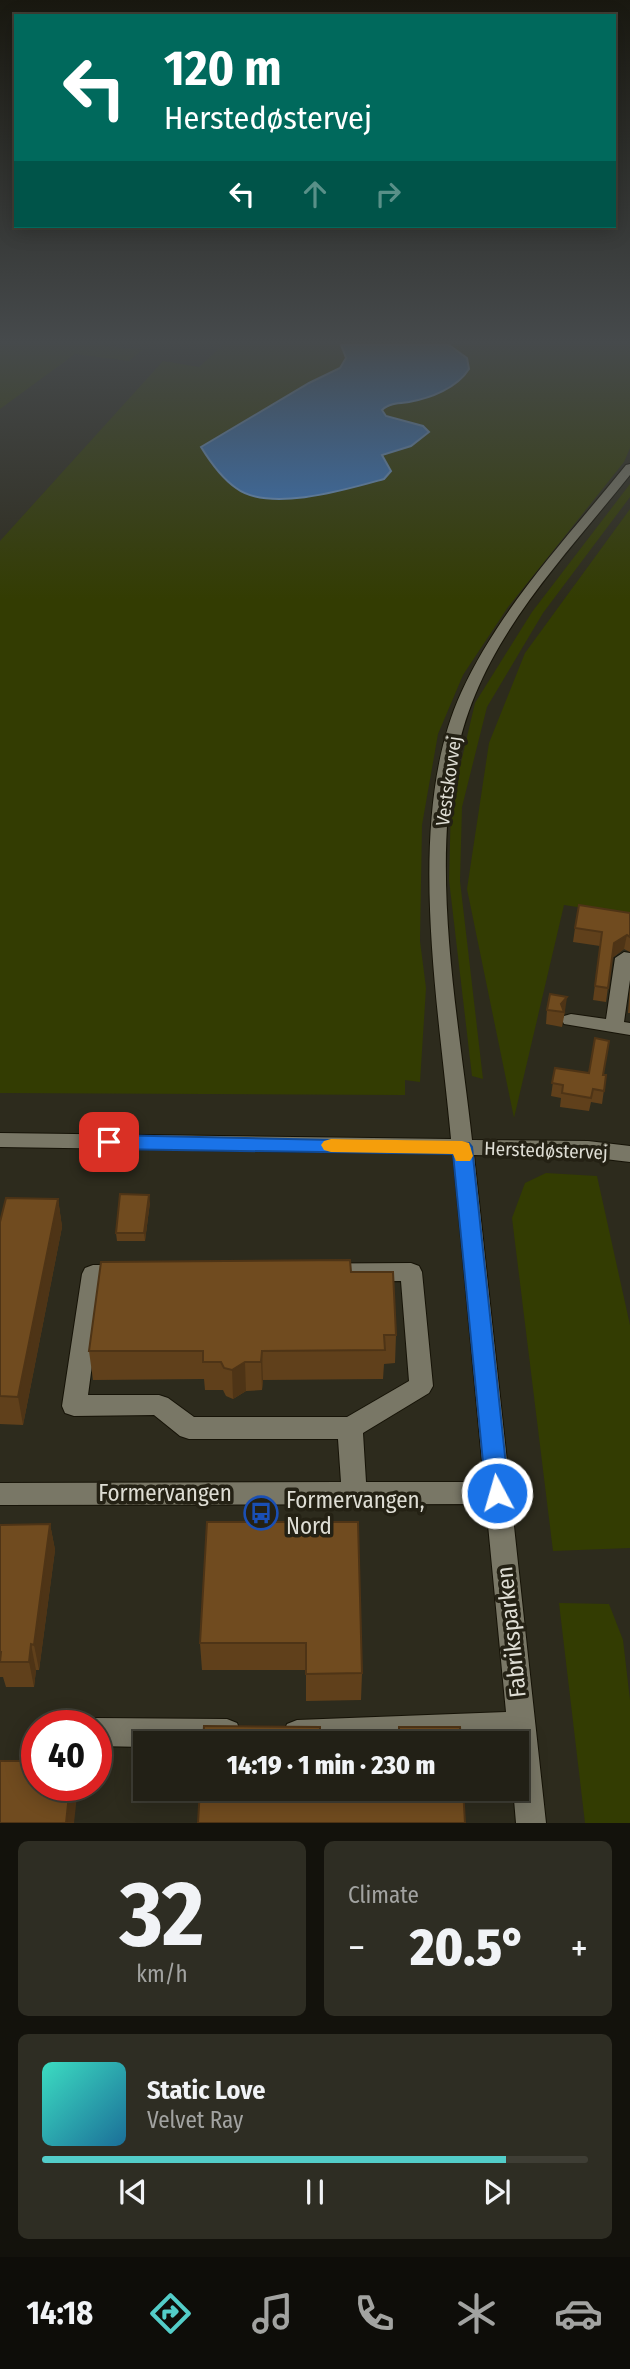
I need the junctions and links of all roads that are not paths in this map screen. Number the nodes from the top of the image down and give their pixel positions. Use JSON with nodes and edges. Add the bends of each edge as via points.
{"nodes":[{"id":1,"x":630,"y":467,"type":"edge"},
{"id":2,"x":630,"y":959,"type":"edge"},
{"id":3,"x":571,"y":1020,"type":"dead end"},
{"id":4,"x":622,"y":1028,"type":"edge"},
{"id":5,"x":0,"y":1140,"type":"edge"},
{"id":6,"x":462,"y":1147,"type":"junction"},
{"id":7,"x":630,"y":1154,"type":"edge"},
{"id":8,"x":349,"y":1428,"type":"junction"},
{"id":9,"x":354,"y":1493,"type":"junction"},
{"id":10,"x":497,"y":1493,"type":"junction"},
{"id":11,"x":0,"y":1494,"type":"edge"},
{"id":12,"x":520,"y":1726,"type":"junction"},
{"id":13,"x":112,"y":1732,"type":"edge"},
{"id":14,"x":531,"y":1823,"type":"edge"}],
"edges":[{"from":1,"to":6,"type":"street","name":"Vestskovvej","via":[[493,647],[455,727],[444,775],[438,866]]},
{"from":2,"to":4,"type":"street","via":[[624,958]]},
{"from":3,"to":4,"type":"street"},
{"from":5,"to":6,"type":"street","name":"Herstedøstervej"},
{"from":6,"to":7,"type":"street","name":"Herstedøstervej"},
{"from":6,"to":10,"type":"street","name":"Fabriksparken"},
{"from":8,"to":8,"type":"street","via":[[189,1428],[159,1405],[75,1406],[93,1274],[411,1272],[421,1386]]},
{"from":8,"to":9,"type":"street"},
{"from":9,"to":10,"type":"street","name":"Formervangen"},
{"from":9,"to":11,"type":"street","name":"Formervangen"},
{"from":10,"to":12,"type":"street","name":"Fabriksparken"},
{"from":12,"to":13,"type":"street","via":[[261,1734]]},
{"from":12,"to":14,"type":"street","name":"Fabriksparken"}]}
